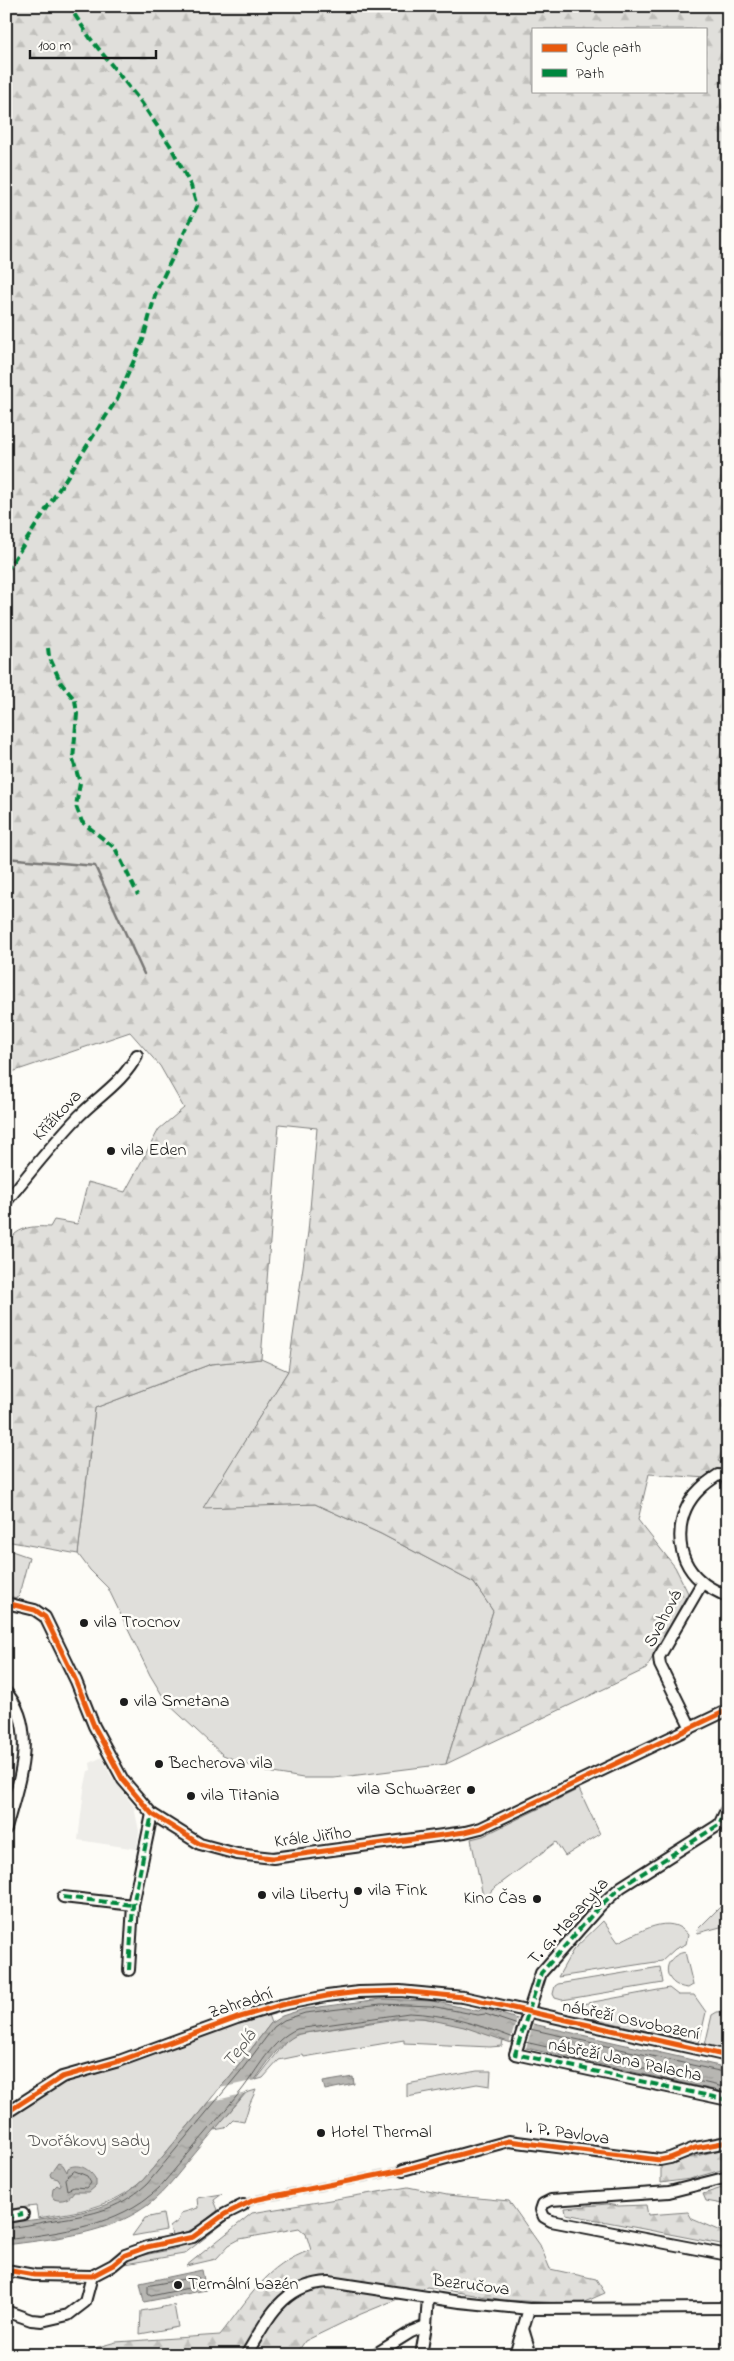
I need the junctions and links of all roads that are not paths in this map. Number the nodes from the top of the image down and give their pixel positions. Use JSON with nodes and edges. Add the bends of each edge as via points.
{"nodes":[{"id":1,"x":137,"y":1055,"type":"dead end"},
{"id":2,"x":6,"y":1202,"type":"edge"},
{"id":3,"x":728,"y":1478,"type":"edge"},
{"id":4,"x":702,"y":1582,"type":"junction"},
{"id":5,"x":728,"y":1597,"type":"edge"},
{"id":6,"x":6,"y":1604,"type":"edge"},
{"id":7,"x":6,"y":1692,"type":"edge"},
{"id":8,"x":728,"y":1710,"type":"edge"},
{"id":9,"x":690,"y":1726,"type":"junction"},
{"id":10,"x":728,"y":1806,"type":"edge"},
{"id":11,"x":152,"y":1814,"type":"junction"},
{"id":12,"x":724,"y":1821,"type":"edge"},
{"id":13,"x":6,"y":1828,"type":"edge"},
{"id":14,"x":64,"y":1897,"type":"dead end"},
{"id":15,"x":134,"y":1905,"type":"junction"},
{"id":16,"x":129,"y":1970,"type":"dead end"},
{"id":17,"x":529,"y":2012,"type":"junction"},
{"id":18,"x":516,"y":2049,"type":"joint"},
{"id":19,"x":728,"y":2056,"type":"edge"},
{"id":20,"x":728,"y":2100,"type":"edge"},
{"id":21,"x":6,"y":2112,"type":"edge"},
{"id":22,"x":728,"y":2142,"type":"edge"},
{"id":23,"x":403,"y":2170,"type":"tunnel mouth"},
{"id":24,"x":728,"y":2177,"type":"edge"},
{"id":25,"x":242,"y":2205,"type":"tunnel mouth"},
{"id":26,"x":23,"y":2214,"type":"dead end"},
{"id":27,"x":6,"y":2217,"type":"edge"},
{"id":28,"x":728,"y":2255,"type":"edge"},
{"id":29,"x":6,"y":2270,"type":"edge"},
{"id":30,"x":92,"y":2276,"type":"junction"},
{"id":31,"x":428,"y":2297,"type":"junction"},
{"id":32,"x":728,"y":2308,"type":"edge"},
{"id":33,"x":529,"y":2309,"type":"junction"},
{"id":34,"x":6,"y":2311,"type":"edge"},
{"id":35,"x":426,"y":2326,"type":"junction"},
{"id":36,"x":523,"y":2328,"type":"junction"},
{"id":37,"x":246,"y":2355,"type":"edge"},
{"id":38,"x":374,"y":2355,"type":"edge"},
{"id":39,"x":421,"y":2355,"type":"edge"},
{"id":40,"x":515,"y":2355,"type":"edge"},
{"id":41,"x":532,"y":2355,"type":"edge"}],
"edges":[{"from":1,"to":2,"type":"street","name":"Křižíkova","via":[[127,1073],[78,1118]]},
{"from":3,"to":4,"type":"street","name":"Svahová","via":[[718,1475],[700,1489],[686,1509],[679,1533],[684,1559]]},
{"from":4,"to":5,"type":"street","name":"Svahová"},
{"from":4,"to":9,"type":"street","name":"Svahová","via":[[659,1657]]},
{"from":6,"to":11,"type":"street","name":"Krále Jiřího","via":[[34,1610],[45,1617],[123,1780]]},
{"from":7,"to":13,"type":"street","via":[[21,1714],[23,1728],[22,1767]]},
{"from":8,"to":9,"type":"street","name":"Krále Jiřího"},
{"from":9,"to":11,"type":"street","name":"Krále Jiřího","via":[[481,1828],[465,1832],[273,1858],[237,1854],[200,1844]]},
{"from":10,"to":12,"type":"street"},
{"from":11,"to":15,"type":"street"},
{"from":12,"to":17,"type":"street","name":"T. G. Masaryka","via":[[621,1887],[600,1906],[541,1973]]},
{"from":14,"to":15,"type":"street"},
{"from":15,"to":16,"type":"street"},
{"from":17,"to":18,"type":"street","name":"T. G. Masaryka"},
{"from":17,"to":19,"type":"street","name":"nábřeží Osvobození"},
{"from":17,"to":21,"type":"street","name":"Zahradní","via":[[463,1997],[400,1990],[327,1996],[238,2018],[119,2061],[62,2077]]},
{"from":18,"to":20,"type":"street","name":"nábřeží Jana Palacha"},
{"from":22,"to":23,"type":"street","name":"I. P. Pavlova","via":[[695,2148],[660,2160],[509,2141]]},
{"from":24,"to":28,"type":"street","via":[[669,2192],[551,2200],[543,2204],[542,2210],[544,2217],[551,2220]]},
{"from":25,"to":30,"type":"street","via":[[193,2237],[125,2255]]},
{"from":26,"to":27,"type":"street"},
{"from":29,"to":30,"type":"street","via":[[34,2276]]},
{"from":30,"to":34,"type":"street","via":[[85,2302],[68,2315],[42,2321]]},
{"from":31,"to":33,"type":"street","name":"Bezručova"},
{"from":31,"to":35,"type":"street"},
{"from":31,"to":37,"type":"street","name":"Bezručova","via":[[329,2282],[305,2286],[282,2301]]},
{"from":32,"to":33,"type":"street","name":"Bezručova"},
{"from":33,"to":36,"type":"street"},
{"from":35,"to":38,"type":"street"},
{"from":35,"to":39,"type":"street"},
{"from":36,"to":40,"type":"street"},
{"from":36,"to":41,"type":"street"}]}
